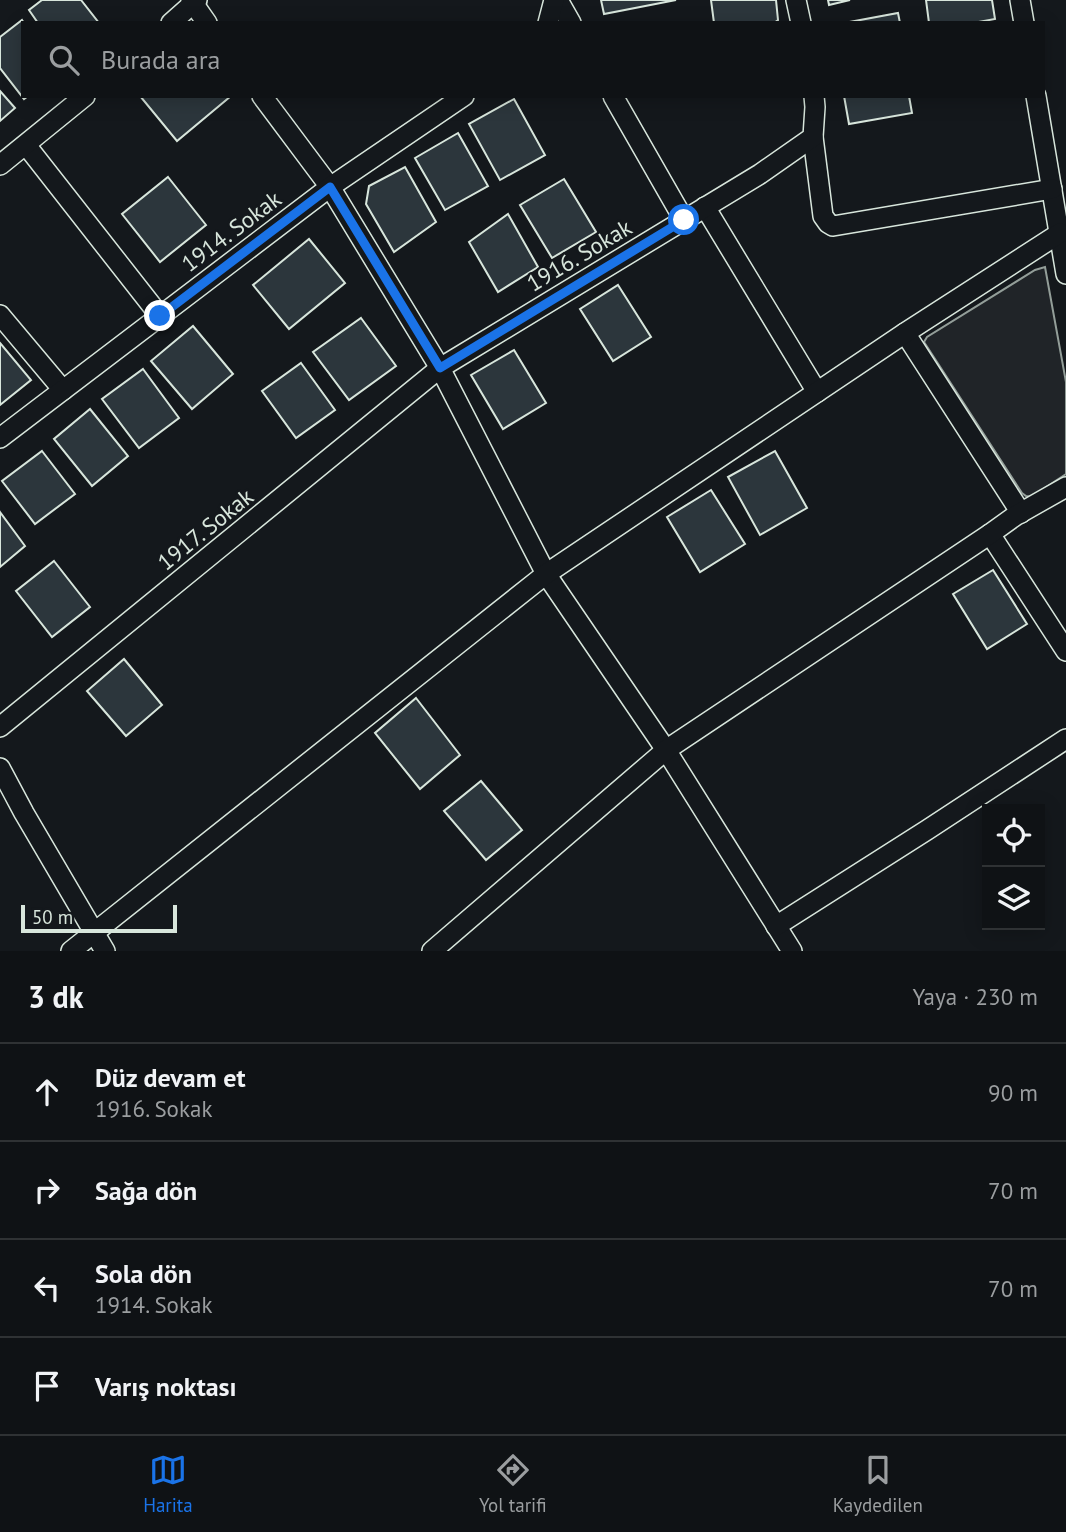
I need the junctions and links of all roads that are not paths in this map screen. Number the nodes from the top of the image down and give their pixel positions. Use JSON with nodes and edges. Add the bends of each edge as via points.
{"nodes":[{"id":1,"x":556,"y":0,"type":"edge"},
{"id":2,"x":796,"y":0,"type":"edge"},
{"id":3,"x":1020,"y":0,"type":"edge"},
{"id":4,"x":194,"y":1,"type":"edge"},
{"id":5,"x":173,"y":21,"type":"edge"},
{"id":6,"x":206,"y":21,"type":"edge"},
{"id":7,"x":549,"y":21,"type":"edge"},
{"id":8,"x":570,"y":21,"type":"edge"},
{"id":9,"x":801,"y":21,"type":"edge"},
{"id":10,"x":1024,"y":21,"type":"edge"},
{"id":11,"x":83,"y":98,"type":"edge"},
{"id":12,"x":263,"y":98,"type":"edge"},
{"id":13,"x":461,"y":98,"type":"edge"},
{"id":14,"x":614,"y":98,"type":"edge"},
{"id":15,"x":814,"y":98,"type":"edge"},
{"id":16,"x":1036,"y":98,"type":"edge"},
{"id":17,"x":813,"y":137,"type":"junction"},
{"id":18,"x":26,"y":145,"type":"junction"},
{"id":19,"x":0,"y":164,"type":"edge"},
{"id":20,"x":330,"y":187,"type":"junction"},
{"id":21,"x":1052,"y":189,"type":"junction"},
{"id":22,"x":705,"y":207,"type":"junction"},
{"id":23,"x":684,"y":220,"type":"junction"},
{"id":24,"x":1060,"y":233,"type":"junction"},
{"id":25,"x":1066,"y":274,"type":"edge"},
{"id":26,"x":0,"y":315,"type":"edge"},
{"id":27,"x":160,"y":316,"type":"junction"},
{"id":28,"x":905,"y":333,"type":"junction"},
{"id":29,"x":440,"y":368,"type":"junction"},
{"id":30,"x":63,"y":390,"type":"junction"},
{"id":31,"x":817,"y":392,"type":"junction"},
{"id":32,"x":0,"y":438,"type":"edge"},
{"id":33,"x":1066,"y":487,"type":"edge"},
{"id":34,"x":1021,"y":513,"type":"junction"},
{"id":35,"x":990,"y":534,"type":"junction"},
{"id":36,"x":546,"y":574,"type":"junction"},
{"id":37,"x":1066,"y":651,"type":"edge"},
{"id":38,"x":0,"y":727,"type":"edge"},
{"id":39,"x":1066,"y":739,"type":"edge"},
{"id":40,"x":666,"y":750,"type":"junction"},
{"id":41,"x":0,"y":768,"type":"edge"},
{"id":42,"x":776,"y":926,"type":"junction"},
{"id":43,"x":94,"y":932,"type":"junction"},
{"id":44,"x":71,"y":951,"type":"edge"},
{"id":45,"x":105,"y":951,"type":"edge"},
{"id":46,"x":432,"y":951,"type":"edge"},
{"id":47,"x":792,"y":951,"type":"edge"}],
"edges":[{"from":1,"to":7,"type":"street"},
{"from":1,"to":8,"type":"street"},
{"from":2,"to":9,"type":"street"},
{"from":3,"to":10,"type":"street"},
{"from":4,"to":5,"type":"street"},
{"from":4,"to":6,"type":"street"},
{"from":11,"to":18,"type":"street"},
{"from":12,"to":20,"type":"street"},
{"from":13,"to":20,"type":"street","name":"1914. Sokak"},
{"from":14,"to":23,"type":"street"},
{"from":15,"to":17,"type":"street"},
{"from":16,"to":21,"type":"street"},
{"from":17,"to":21,"type":"street","via":[[823,216],[833,226]]},
{"from":17,"to":22,"type":"street","name":"1916. Sokak"},
{"from":18,"to":19,"type":"street"},
{"from":18,"to":27,"type":"street"},
{"from":20,"to":27,"type":"street","name":"1914. Sokak"},
{"from":20,"to":29,"type":"street"},
{"from":21,"to":24,"type":"street"},
{"from":22,"to":23,"type":"street","name":"1916. Sokak"},
{"from":22,"to":31,"type":"street"},
{"from":23,"to":29,"type":"street","name":"1916. Sokak"},
{"from":24,"to":25,"type":"street"},
{"from":24,"to":28,"type":"street"},
{"from":26,"to":30,"type":"street"},
{"from":27,"to":30,"type":"street","name":"1914. Sokak"},
{"from":28,"to":31,"type":"street"},
{"from":28,"to":34,"type":"street"},
{"from":29,"to":36,"type":"street"},
{"from":29,"to":38,"type":"street","name":"1917. Sokak"},
{"from":30,"to":32,"type":"street","name":"1914. Sokak"},
{"from":31,"to":36,"type":"street"},
{"from":33,"to":34,"type":"street"},
{"from":34,"to":35,"type":"street"},
{"from":35,"to":37,"type":"street"},
{"from":35,"to":40,"type":"street"},
{"from":36,"to":40,"type":"street"},
{"from":36,"to":43,"type":"street"},
{"from":39,"to":42,"type":"street"},
{"from":40,"to":42,"type":"street"},
{"from":40,"to":46,"type":"street"},
{"from":41,"to":43,"type":"street"},
{"from":42,"to":47,"type":"street"},
{"from":43,"to":44,"type":"street"},
{"from":43,"to":45,"type":"street"}]}
